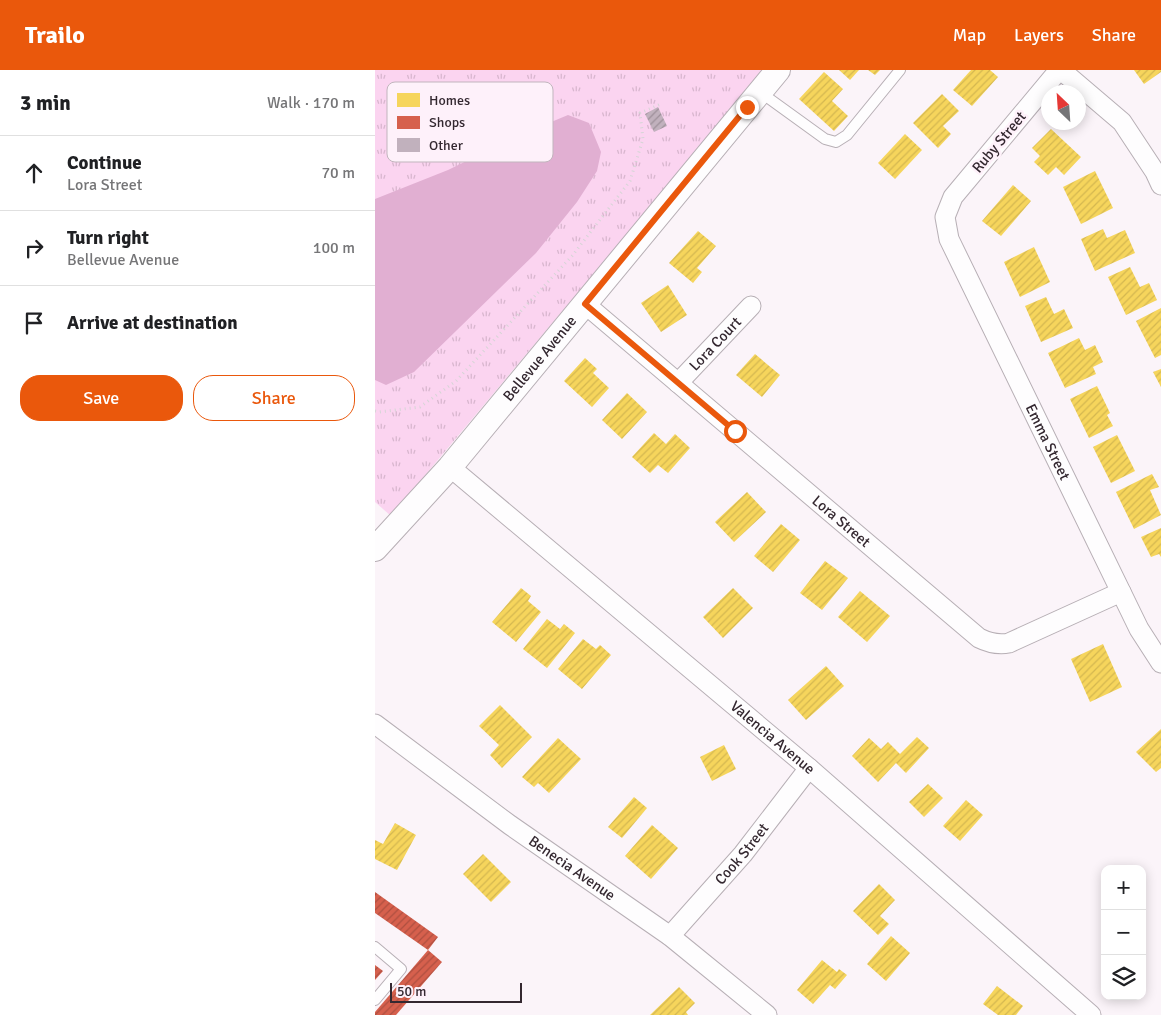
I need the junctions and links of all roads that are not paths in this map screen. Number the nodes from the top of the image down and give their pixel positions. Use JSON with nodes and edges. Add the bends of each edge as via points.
{"nodes":[{"id":1,"x":778,"y":70,"type":"edge"},
{"id":2,"x":900,"y":70,"type":"edge"},
{"id":3,"x":1060,"y":70,"type":"edge"},
{"id":4,"x":760,"y":92,"type":"junction"},
{"id":5,"x":1161,"y":185,"type":"edge"},
{"id":6,"x":945,"y":217,"type":"joint"},
{"id":7,"x":585,"y":304,"type":"junction"},
{"id":8,"x":751,"y":306,"type":"dead end"},
{"id":9,"x":678,"y":383,"type":"junction"},
{"id":10,"x":450,"y":467,"type":"junction"},
{"id":11,"x":375,"y":549,"type":"edge"},
{"id":12,"x":1121,"y":592,"type":"junction"},
{"id":13,"x":1161,"y":663,"type":"edge"},
{"id":14,"x":375,"y":724,"type":"edge"},
{"id":15,"x":809,"y":768,"type":"junction"},
{"id":16,"x":670,"y":936,"type":"junction"},
{"id":17,"x":375,"y":947,"type":"edge"},
{"id":18,"x":375,"y":1000,"type":"edge"},
{"id":19,"x":767,"y":1015,"type":"edge"},
{"id":20,"x":1091,"y":1015,"type":"edge"}],
"edges":[{"from":1,"to":4,"type":"street","name":"Bellevue Avenue"},
{"from":2,"to":4,"type":"lane","via":[[847,135],[836,142],[825,139]]},
{"from":3,"to":5,"type":"street","via":[[1122,122]]},
{"from":3,"to":6,"type":"street","name":"Ruby Street","via":[[953,197]]},
{"from":4,"to":7,"type":"street","name":"Bellevue Avenue"},
{"from":6,"to":12,"type":"street","name":"Emma Street","via":[[949,239]]},
{"from":7,"to":9,"type":"street","name":"Lora Street"},
{"from":7,"to":10,"type":"street","name":"Bellevue Avenue"},
{"from":8,"to":9,"type":"street","name":"Lora Court"},
{"from":9,"to":12,"type":"street","name":"Lora Street","via":[[987,642],[1009,643]]},
{"from":10,"to":11,"type":"street","name":"Bellevue Avenue"},
{"from":10,"to":15,"type":"street","name":"Valencia Avenue"},
{"from":12,"to":13,"type":"street","name":"Emma Street","via":[[1139,630]]},
{"from":14,"to":16,"type":"street","name":"Benecia Avenue","via":[[510,825]]},
{"from":15,"to":16,"type":"street","name":"Cook Street","via":[[743,854]]},
{"from":15,"to":20,"type":"street","name":"Valencia Avenue"},
{"from":16,"to":19,"type":"street","name":"Benecia Avenue"},
{"from":17,"to":18,"type":"lane","via":[[401,969]]}]}
